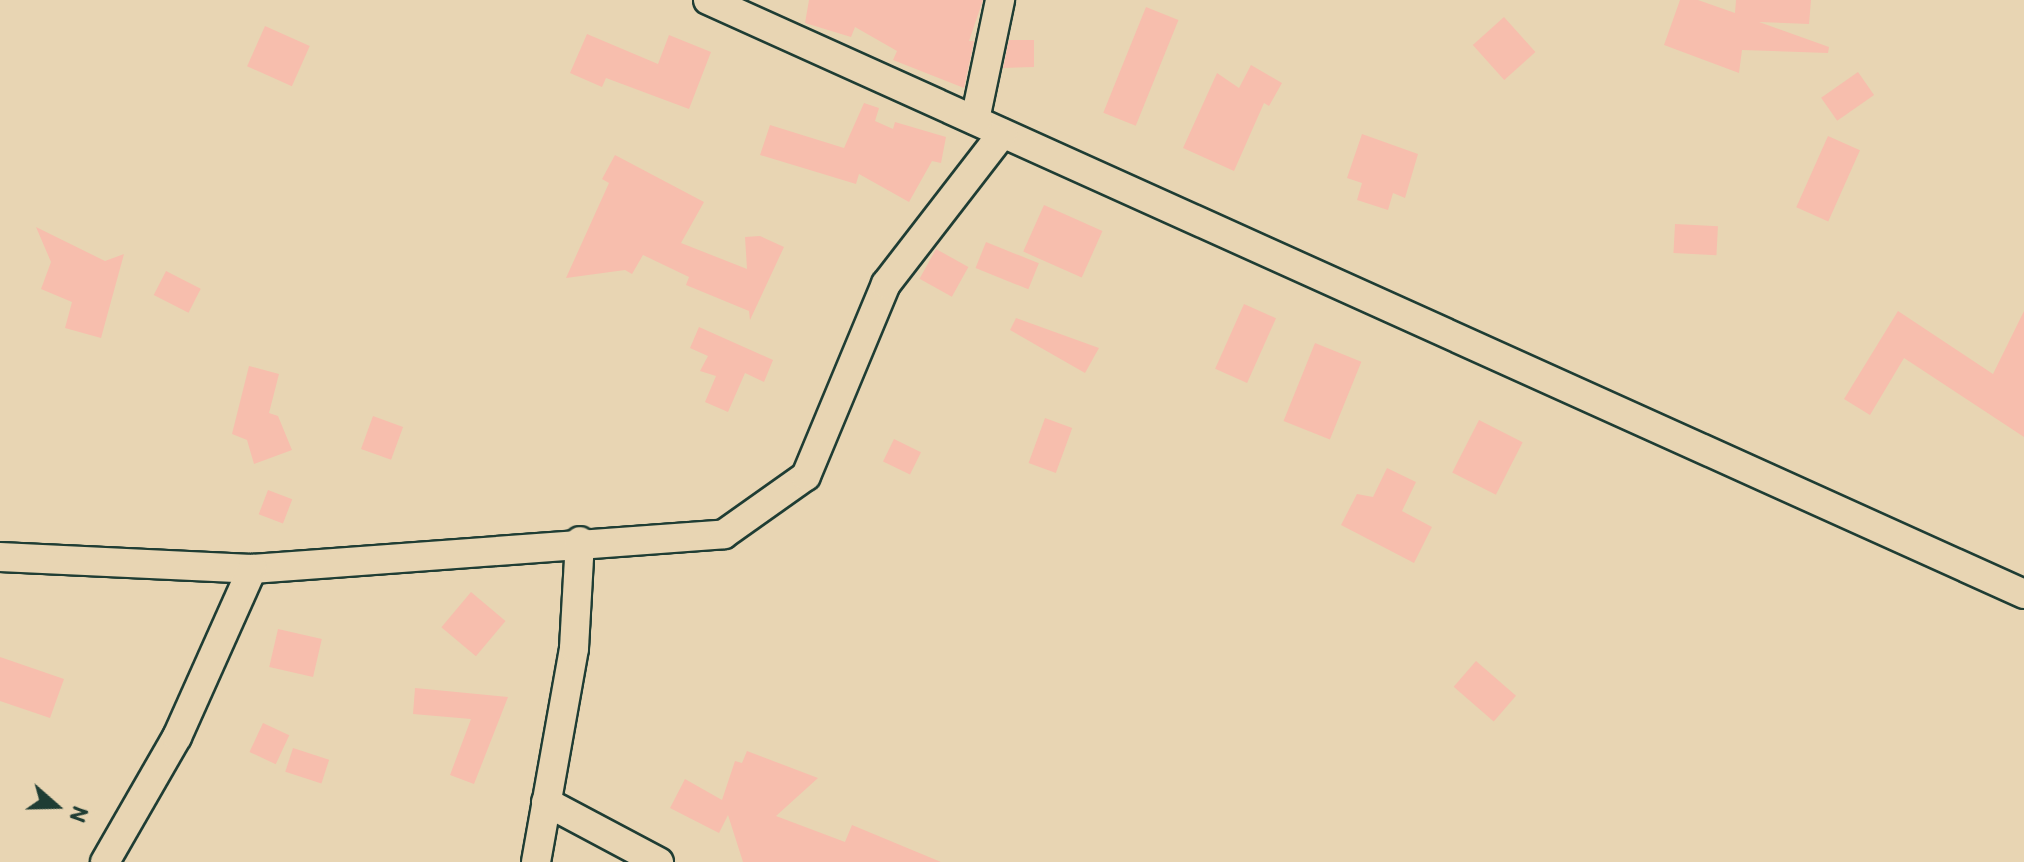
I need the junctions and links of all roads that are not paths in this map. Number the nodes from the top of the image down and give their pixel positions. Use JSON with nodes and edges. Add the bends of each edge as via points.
{"nodes":[{"id":1,"x":708,"y":0,"type":"edge"},
{"id":2,"x":1000,"y":0,"type":"edge"},
{"id":3,"x":975,"y":120,"type":"junction"},
{"id":4,"x":1002,"y":134,"type":"junction"},
{"id":5,"x":580,"y":541,"type":"junction"},
{"id":6,"x":0,"y":557,"type":"edge"},
{"id":7,"x":252,"y":569,"type":"junction"},
{"id":8,"x":2024,"y":594,"type":"edge"},
{"id":9,"x":546,"y":802,"type":"junction"},
{"id":10,"x":105,"y":862,"type":"edge"},
{"id":11,"x":536,"y":862,"type":"edge"},
{"id":12,"x":659,"y":862,"type":"edge"}],
"edges":[{"from":1,"to":3,"type":"street"},
{"from":2,"to":3,"type":"street"},
{"from":3,"to":4,"type":"street"},
{"from":4,"to":5,"type":"street","via":[[886,284],[806,476],[724,534]]},
{"from":4,"to":8,"type":"street"},
{"from":5,"to":7,"type":"street"},
{"from":5,"to":9,"type":"street","via":[[574,648]]},
{"from":6,"to":7,"type":"street"},
{"from":7,"to":10,"type":"street","via":[[177,737]]},
{"from":9,"to":11,"type":"street"},
{"from":9,"to":12,"type":"street"}]}
